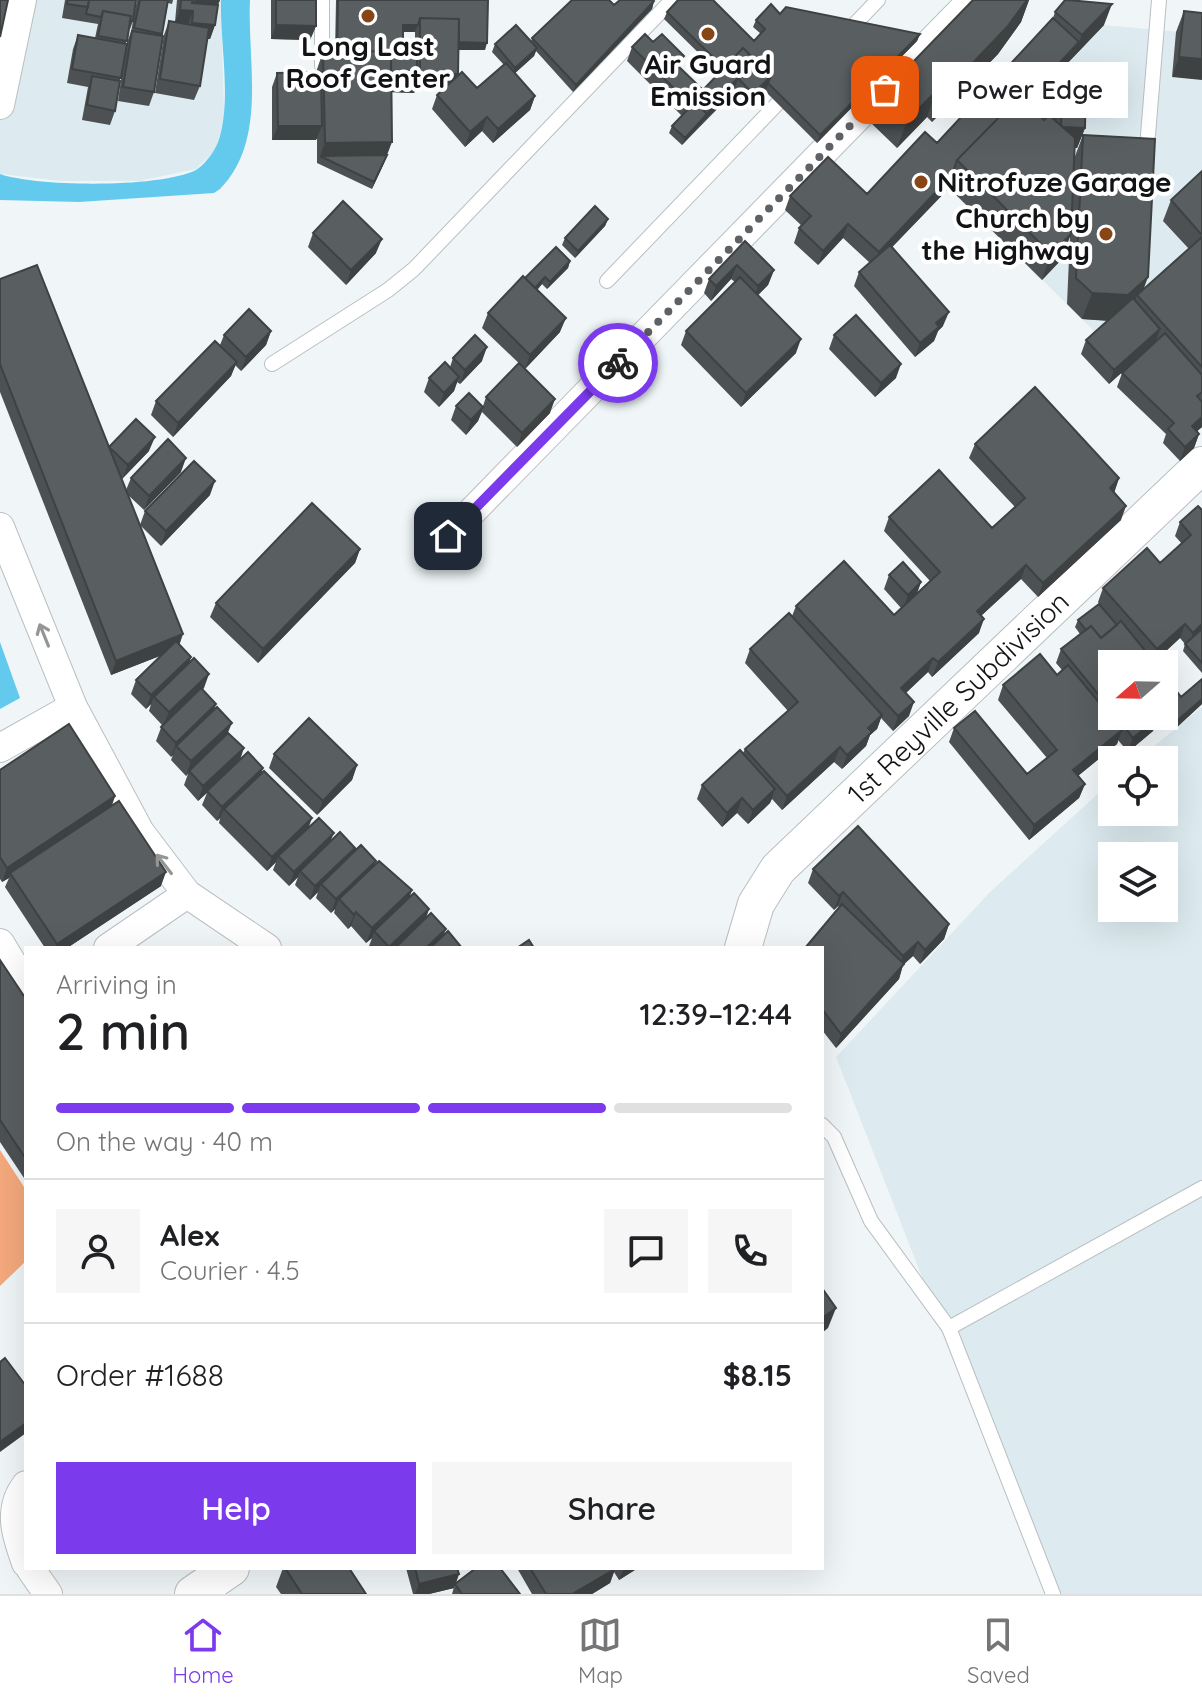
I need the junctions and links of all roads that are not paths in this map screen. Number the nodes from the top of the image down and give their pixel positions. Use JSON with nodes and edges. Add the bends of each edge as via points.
{"nodes":[{"id":1,"x":22,"y":0,"type":"edge"},
{"id":2,"x":322,"y":0,"type":"edge"},
{"id":3,"x":672,"y":0,"type":"edge"},
{"id":4,"x":878,"y":0,"type":"edge"},
{"id":5,"x":972,"y":0,"type":"edge"},
{"id":6,"x":1159,"y":0,"type":"edge"},
{"id":7,"x":851,"y":28,"type":"edge"},
{"id":8,"x":322,"y":66,"type":"edge"},
{"id":9,"x":778,"y":103,"type":"edge"},
{"id":10,"x":0,"y":105,"type":"edge"},
{"id":11,"x":1148,"y":135,"type":"edge"},
{"id":12,"x":607,"y":281,"type":"dead end"},
{"id":13,"x":272,"y":364,"type":"dead end"},
{"id":14,"x":1202,"y":465,"type":"edge"},
{"id":15,"x":1,"y":532,"type":"edge"},
{"id":16,"x":448,"y":536,"type":"dead end"},
{"id":17,"x":73,"y":707,"type":"junction"},
{"id":18,"x":0,"y":748,"type":"edge"},
{"id":19,"x":187,"y":894,"type":"junction"},
{"id":20,"x":0,"y":943,"type":"edge"},
{"id":21,"x":111,"y":946,"type":"edge"},
{"id":22,"x":264,"y":946,"type":"edge"},
{"id":23,"x":744,"y":946,"type":"edge"},
{"id":24,"x":24,"y":983,"type":"edge"},
{"id":25,"x":824,"y":1127,"type":"edge"},
{"id":26,"x":1202,"y":1188,"type":"edge"},
{"id":27,"x":949,"y":1328,"type":"junction"},
{"id":28,"x":24,"y":1488,"type":"edge"},
{"id":29,"x":24,"y":1557,"type":"edge"},
{"id":30,"x":31,"y":1570,"type":"edge"},
{"id":31,"x":228,"y":1570,"type":"edge"},
{"id":32,"x":48,"y":1594,"type":"edge"},
{"id":33,"x":193,"y":1594,"type":"edge"},
{"id":34,"x":1053,"y":1594,"type":"edge"}],
"edges":[{"from":1,"to":10,"type":"street"},
{"from":2,"to":8,"type":"lane"},
{"from":3,"to":13,"type":"lane","via":[[414,269]]},
{"from":4,"to":7,"type":"lane"},
{"from":5,"to":16,"type":"street"},
{"from":6,"to":11,"type":"lane"},
{"from":9,"to":12,"type":"lane"},
{"from":14,"to":23,"type":"street","name":"1st Reyville Subdivision","via":[[778,869],[756,904]]},
{"from":17,"to":15,"type":"street","one_way":true},
{"from":17,"to":18,"type":"street"},
{"from":19,"to":17,"type":"street","one_way":true,"via":[[140,832]]},
{"from":19,"to":21,"type":"street"},
{"from":19,"to":22,"type":"street"},
{"from":20,"to":24,"type":"street"},
{"from":25,"to":27,"type":"lane","via":[[834,1137],[871,1221]]},
{"from":26,"to":27,"type":"lane"},
{"from":27,"to":34,"type":"lane"},
{"from":28,"to":29,"type":"street","via":[[13,1523]]},
{"from":30,"to":32,"type":"street"},
{"from":31,"to":33,"type":"street"}]}
